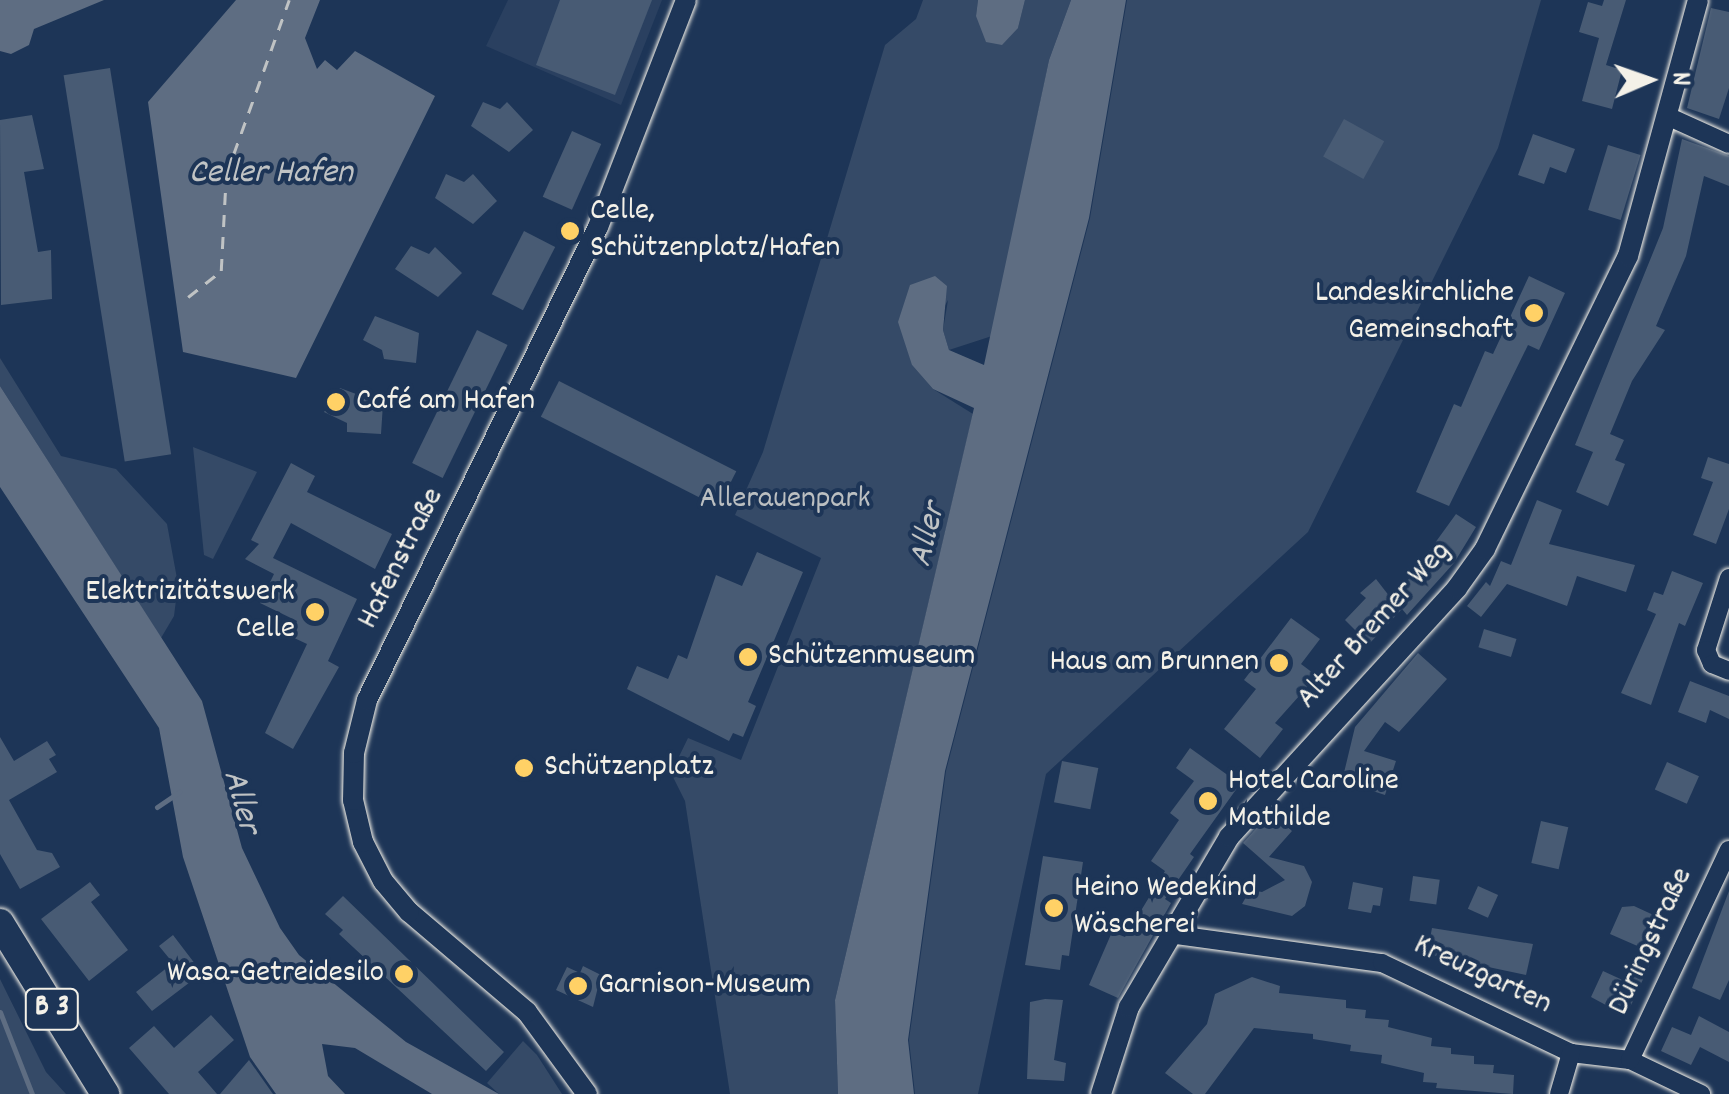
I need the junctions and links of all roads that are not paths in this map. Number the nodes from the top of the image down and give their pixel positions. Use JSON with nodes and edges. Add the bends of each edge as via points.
{"nodes":[{"id":1,"x":686,"y":0,"type":"edge"},
{"id":2,"x":1698,"y":0,"type":"edge"},
{"id":3,"x":1668,"y":116,"type":"junction"},
{"id":4,"x":1729,"y":144,"type":"edge"},
{"id":5,"x":1729,"y":578,"type":"edge"},
{"id":6,"x":1721,"y":668,"type":"edge"},
{"id":7,"x":1729,"y":850,"type":"edge"},
{"id":8,"x":0,"y":923,"type":"edge"},
{"id":9,"x":1169,"y":934,"type":"junction"},
{"id":10,"x":1571,"y":1053,"type":"junction"},
{"id":11,"x":1630,"y":1060,"type":"junction"},
{"id":12,"x":105,"y":1094,"type":"edge"},
{"id":13,"x":586,"y":1094,"type":"edge"},
{"id":14,"x":1101,"y":1094,"type":"edge"},
{"id":15,"x":1559,"y":1094,"type":"edge"},
{"id":16,"x":1700,"y":1094,"type":"edge"}],
"edges":[{"from":1,"to":13,"type":"street","name":"Hafenstraße","via":[[598,227],[366,700],[354,753],[353,800],[363,842],[383,881],[552,1038]]},
{"from":2,"to":3,"type":"street","name":"Alter Bremer Weg"},
{"from":3,"to":4,"type":"street"},
{"from":3,"to":9,"type":"street","name":"Alter Bremer Weg","via":[[1604,316],[1485,549],[1229,837]]},
{"from":5,"to":6,"type":"street","via":[[1706,650]]},
{"from":7,"to":11,"type":"street","name":"Düringstraße"},
{"from":8,"to":12,"type":"main road","number":"B 3"},
{"from":9,"to":10,"type":"street","name":"Kreuzgarten","via":[[1382,963]]},
{"from":9,"to":14,"type":"street","name":"Alter Bremer Weg","via":[[1129,1007]]},
{"from":10,"to":11,"type":"street","name":"Kreuzgarten"},
{"from":10,"to":15,"type":"street"},
{"from":11,"to":16,"type":"street","name":"Kreuzgarten"}]}
